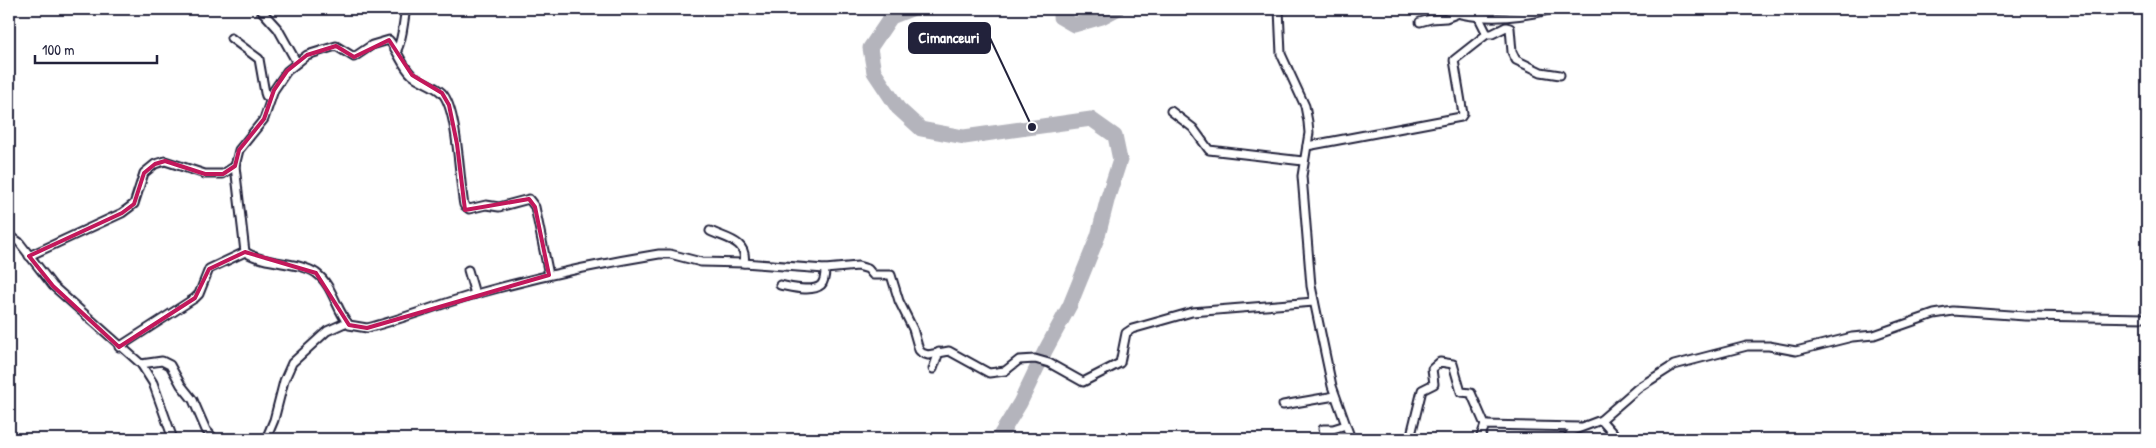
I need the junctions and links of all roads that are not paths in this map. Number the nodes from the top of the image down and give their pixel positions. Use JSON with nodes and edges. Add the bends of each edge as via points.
{"nodes":[{"id":1,"x":260,"y":9,"type":"edge"},
{"id":2,"x":406,"y":9,"type":"edge"},
{"id":3,"x":1280,"y":9,"type":"edge"},
{"id":4,"x":1553,"y":9,"type":"edge"},
{"id":5,"x":1458,"y":11,"type":"edge"},
{"id":6,"x":1478,"y":16,"type":"junction"},
{"id":7,"x":1420,"y":22,"type":"dead end"},
{"id":8,"x":1487,"y":34,"type":"junction"},
{"id":9,"x":231,"y":38,"type":"dead end"},
{"id":10,"x":397,"y":50,"type":"junction"},
{"id":11,"x":297,"y":63,"type":"junction"},
{"id":12,"x":1560,"y":75,"type":"dead end"},
{"id":13,"x":272,"y":94,"type":"junction"},
{"id":14,"x":1171,"y":111,"type":"dead end"},
{"id":15,"x":1307,"y":146,"type":"junction"},
{"id":16,"x":1303,"y":161,"type":"junction"},
{"id":17,"x":235,"y":166,"type":"junction"},
{"id":18,"x":710,"y":231,"type":"dead end"},
{"id":19,"x":9,"y":236,"type":"edge"},
{"id":20,"x":246,"y":252,"type":"junction"},
{"id":21,"x":29,"y":256,"type":"junction"},
{"id":22,"x":744,"y":263,"type":"junction"},
{"id":23,"x":825,"y":269,"type":"junction"},
{"id":24,"x":468,"y":270,"type":"dead end"},
{"id":25,"x":548,"y":275,"type":"junction"},
{"id":26,"x":780,"y":285,"type":"dead end"},
{"id":27,"x":476,"y":294,"type":"junction"},
{"id":28,"x":1314,"y":302,"type":"junction"},
{"id":29,"x":2147,"y":318,"type":"edge"},
{"id":30,"x":347,"y":322,"type":"junction"},
{"id":31,"x":119,"y":347,"type":"junction"},
{"id":32,"x":939,"y":352,"type":"junction"},
{"id":33,"x":141,"y":364,"type":"junction"},
{"id":34,"x":933,"y":369,"type":"dead end"},
{"id":35,"x":1335,"y":396,"type":"junction"},
{"id":36,"x":1283,"y":405,"type":"dead end"},
{"id":37,"x":1601,"y":420,"type":"junction"},
{"id":38,"x":1346,"y":425,"type":"junction"},
{"id":39,"x":1485,"y":425,"type":"junction"},
{"id":40,"x":1586,"y":427,"type":"junction"},
{"id":41,"x":1323,"y":429,"type":"dead end"},
{"id":42,"x":173,"y":439,"type":"edge"},
{"id":43,"x":214,"y":439,"type":"edge"},
{"id":44,"x":266,"y":439,"type":"edge"},
{"id":45,"x":1351,"y":439,"type":"edge"},
{"id":46,"x":1410,"y":439,"type":"edge"},
{"id":47,"x":1480,"y":439,"type":"edge"},
{"id":48,"x":1567,"y":439,"type":"edge"},
{"id":49,"x":1618,"y":439,"type":"edge"}],
"edges":[{"from":1,"to":11,"type":"street","via":[[278,29]]},
{"from":2,"to":10,"type":"street"},
{"from":3,"to":15,"type":"street","via":[[1281,54],[1307,115]]},
{"from":4,"to":6,"type":"street","via":[[1526,16]]},
{"from":5,"to":6,"type":"street"},
{"from":5,"to":7,"type":"street","via":[[1441,20]]},
{"from":6,"to":8,"type":"street"},
{"from":8,"to":12,"type":"street","via":[[1510,27],[1512,52],[1516,60],[1541,72]]},
{"from":8,"to":15,"type":"street","via":[[1454,60],[1461,117]]},
{"from":9,"to":13,"type":"street","via":[[258,59],[266,96]]},
{"from":10,"to":11,"type":"street","via":[[389,40],[372,45],[354,57],[336,46],[307,54]]},
{"from":10,"to":25,"type":"street","via":[[412,75],[442,93],[449,105],[464,205],[469,209],[486,205],[499,207],[529,199],[535,207]]},
{"from":11,"to":13,"type":"street"},
{"from":13,"to":17,"type":"street","via":[[264,119],[246,140]]},
{"from":14,"to":16,"type":"street","via":[[1194,128],[1206,148],[1213,152]]},
{"from":15,"to":16,"type":"street"},
{"from":16,"to":28,"type":"street","via":[[1302,197]]},
{"from":17,"to":20,"type":"street"},
{"from":17,"to":21,"type":"street","via":[[223,174],[205,174],[165,160],[144,173],[134,204],[122,213]]},
{"from":18,"to":22,"type":"street","via":[[743,247],[746,252]]},
{"from":19,"to":21,"type":"street"},
{"from":20,"to":30,"type":"street","via":[[255,258],[307,269],[316,274],[325,283]]},
{"from":20,"to":31,"type":"street","via":[[209,269],[195,298]]},
{"from":21,"to":31,"type":"street","via":[[53,286]]},
{"from":22,"to":23,"type":"street"},
{"from":22,"to":25,"type":"street","via":[[701,262],[659,254]]},
{"from":23,"to":26,"type":"street","via":[[823,281],[816,287]]},
{"from":23,"to":32,"type":"street","via":[[858,266],[873,275],[891,275],[919,351],[926,355]]},
{"from":24,"to":27,"type":"street"},
{"from":25,"to":27,"type":"street"},
{"from":27,"to":30,"type":"street","via":[[367,328]]},
{"from":28,"to":32,"type":"street","via":[[1192,312],[1132,329],[1126,333],[1120,363],[1083,382],[1035,359],[1019,360],[1005,371],[989,373],[949,351]]},
{"from":28,"to":35,"type":"street"},
{"from":29,"to":37,"type":"street","via":[[1954,311],[1934,314],[1874,334],[1796,351],[1746,346],[1674,365],[1638,388]]},
{"from":30,"to":44,"type":"street","via":[[327,331],[292,363]]},
{"from":31,"to":33,"type":"street"},
{"from":32,"to":34,"type":"street"},
{"from":33,"to":42,"type":"street","via":[[153,382]]},
{"from":33,"to":43,"type":"street","via":[[162,361],[170,365]]},
{"from":35,"to":36,"type":"street"},
{"from":35,"to":38,"type":"street"},
{"from":37,"to":40,"type":"street"},
{"from":37,"to":49,"type":"street"},
{"from":38,"to":41,"type":"street"},
{"from":38,"to":45,"type":"street"},
{"from":39,"to":40,"type":"street"},
{"from":39,"to":46,"type":"street","via":[[1471,393],[1461,392],[1453,364],[1440,362],[1432,369],[1434,384],[1422,390]]},
{"from":39,"to":47,"type":"street"},
{"from":40,"to":48,"type":"street","via":[[1572,431]]}]}
